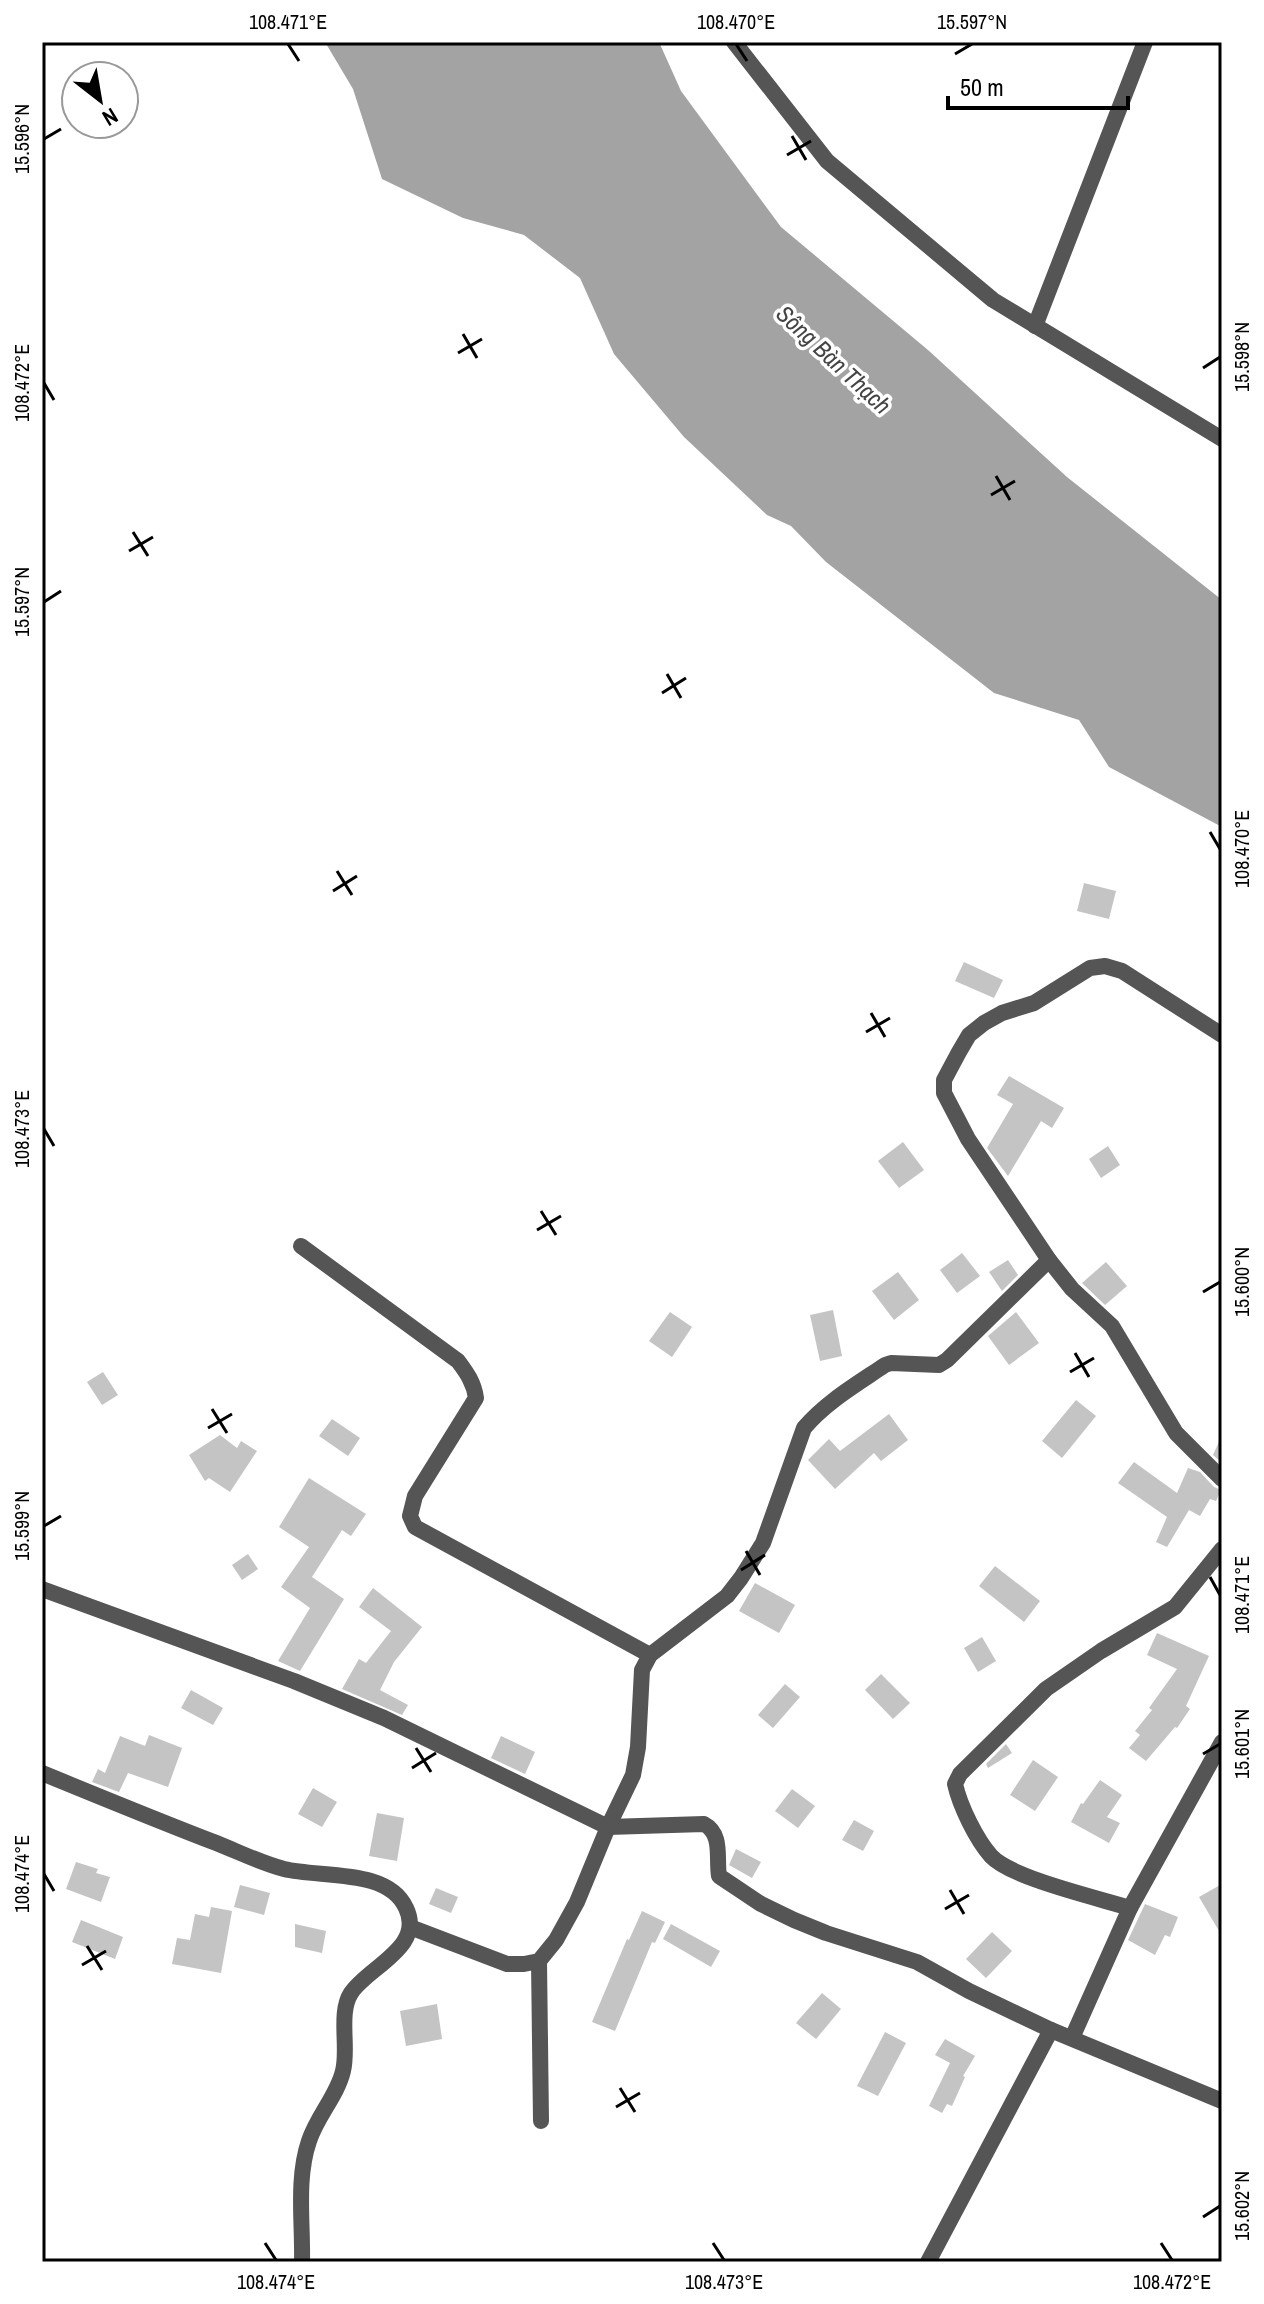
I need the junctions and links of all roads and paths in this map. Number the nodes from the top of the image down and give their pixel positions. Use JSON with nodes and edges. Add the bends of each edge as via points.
{"nodes":[{"id":1,"x":734,"y":42,"type":"edge"},
{"id":2,"x":1145,"y":42,"type":"edge"},
{"id":3,"x":1035,"y":326,"type":"junction"},
{"id":4,"x":1222,"y":439,"type":"edge"},
{"id":5,"x":1222,"y":1035,"type":"edge"},
{"id":6,"x":301,"y":1246,"type":"dead end"},
{"id":7,"x":1049,"y":1260,"type":"junction"},
{"id":8,"x":1222,"y":1479,"type":"edge"},
{"id":9,"x":1222,"y":1549,"type":"edge"},
{"id":10,"x":42,"y":1589,"type":"edge"},
{"id":11,"x":650,"y":1655,"type":"junction"},
{"id":12,"x":1222,"y":1742,"type":"edge"},
{"id":13,"x":42,"y":1773,"type":"edge"},
{"id":14,"x":608,"y":1827,"type":"junction"},
{"id":15,"x":1130,"y":1908,"type":"junction"},
{"id":16,"x":410,"y":1927,"type":"junction"},
{"id":17,"x":539,"y":1961,"type":"junction"},
{"id":18,"x":1051,"y":2030,"type":"junction"},
{"id":19,"x":1072,"y":2038,"type":"junction"},
{"id":20,"x":1222,"y":2101,"type":"edge"},
{"id":21,"x":541,"y":2121,"type":"dead end"},
{"id":22,"x":302,"y":2262,"type":"edge"},
{"id":23,"x":928,"y":2262,"type":"edge"}],
"edges":[{"from":1,"to":3,"type":"street","via":[[827,161],[993,300]]},
{"from":2,"to":3,"type":"street"},
{"from":3,"to":4,"type":"street"},
{"from":5,"to":7,"type":"street","via":[[1122,971],[1105,966],[1090,968],[969,1035],[944,1080],[944,1093],[968,1139]]},
{"from":6,"to":11,"type":"street","via":[[458,1361],[475,1389],[476,1398],[415,1496],[410,1516],[415,1527]]},
{"from":7,"to":8,"type":"street","via":[[1112,1326],[1176,1433]]},
{"from":7,"to":11,"type":"street","via":[[947,1360],[939,1365],[885,1365],[814,1416],[804,1428],[763,1543],[741,1578],[727,1596]]},
{"from":9,"to":15,"type":"street","via":[[1175,1607],[1046,1689],[955,1784],[962,1810],[991,1856],[1032,1878]]},
{"from":10,"to":14,"type":"street","via":[[384,1718]]},
{"from":11,"to":14,"type":"street","via":[[642,1670],[633,1775]]},
{"from":12,"to":15,"type":"street"},
{"from":13,"to":16,"type":"street","via":[[283,1869],[383,1884],[407,1908]]},
{"from":14,"to":17,"type":"street","via":[[577,1902]]},
{"from":14,"to":18,"type":"street","via":[[704,1824],[716,1835],[719,1876],[761,1904],[826,1933],[917,1962]]},
{"from":15,"to":19,"type":"street"},
{"from":16,"to":17,"type":"street","via":[[507,1964]]},
{"from":16,"to":22,"type":"street","via":[[400,1947],[346,2004],[343,2070],[314,2126],[302,2172]]},
{"from":17,"to":21,"type":"street"},
{"from":18,"to":19,"type":"street"},
{"from":18,"to":23,"type":"street"},
{"from":19,"to":20,"type":"street"}]}
